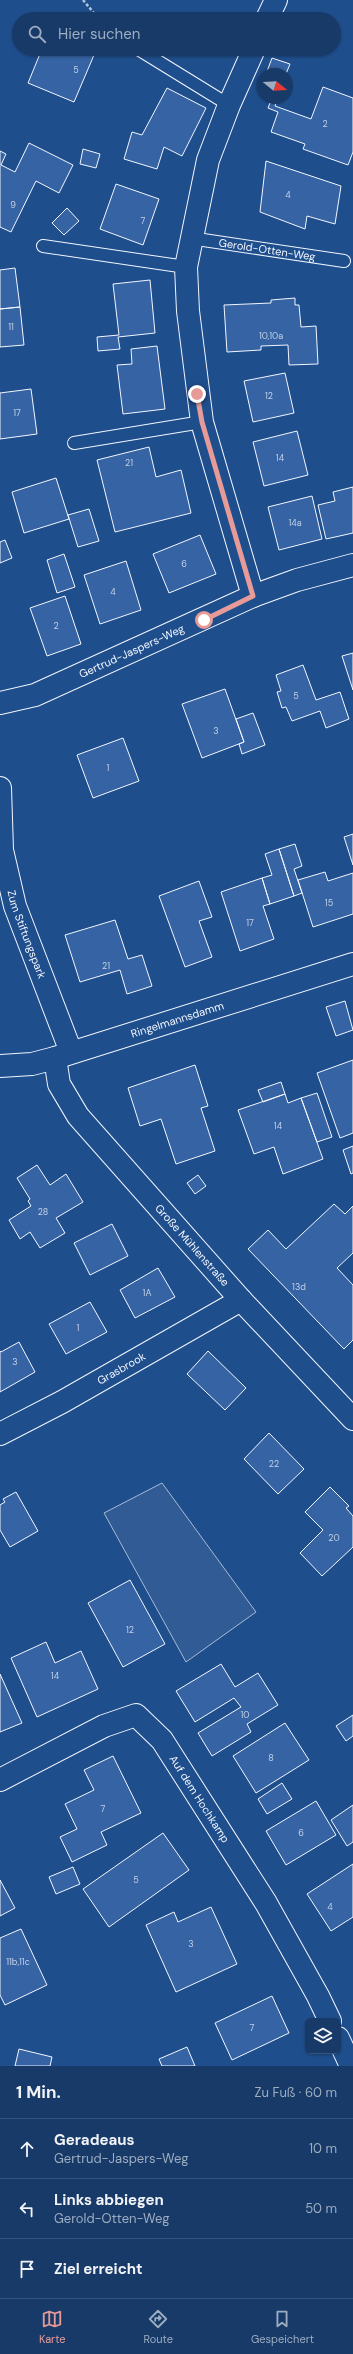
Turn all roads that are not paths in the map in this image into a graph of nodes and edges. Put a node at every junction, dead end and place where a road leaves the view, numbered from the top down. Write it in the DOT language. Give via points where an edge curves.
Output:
graph roads {
  1 [pos="276,0"];
  2 [pos="270,12"];
  3 [pos="149,56"];
  4 [pos="251,56"];
  5 [pos="229,105"];
  6 [pos="190,238"];
  7 [pos="43,246"];
  8 [pos="344,261"];
  9 [pos="186,267"];
  10 [pos="202,422"];
  11 [pos="74,443"];
  12 [pos="353,564"];
  13 [pos="253,596"];
  14 [pos="0,703"];
  15 [pos="0,788"];
  16 [pos="353,964"];
  17 [pos="63,1055"];
  18 [pos="0,1066"];
  19 [pos="241,1300"];
  20 [pos="353,1419"];
  21 [pos="0,1434"];
  22 [pos="0,1780"];
  23 [pos="329,2018"];
  24 [pos="341,2044"];
  25 [pos="351,2066"];
  1 -- 2 [label="street"];
  3 -- 5 [label="lane"];
  4 -- 5 [label="street"];
  5 -- 6 [label="street" via="208,160"];
  6 -- 8 [label="lane, Gerold-Otten-Weg"];
  6 -- 9 [label="street"];
  7 -- 9 [label="lane"];
  9 -- 10 [label="street" via="188,311"];
  10 -- 11 [label="lane"];
  10 -- 13 [label="street"];
  12 -- 13 [label="street, Gertrud-Jaspers-Weg"];
  13 -- 14 [label="street, Gertrud-Jaspers-Weg" via="35,695"];
  15 -- 17 [label="street, Zum Stiftungspark" via="2,850 15,906"];
  16 -- 17 [label="street, Ringelmannsdamm"];
  17 -- 18 [label="street, Ringelmannsdamm" via="32,1064"];
  17 -- 19 [label="street, Große Mühlenstraße" via="59,1084 78,1116"];
  19 -- 20 [label="street, Große Mühlenstraße"];
  19 -- 21 [label="street, Grasbrook" via="62,1402"];
  22 -- 23 [label="street, Auf dem Hochkamp" via="104,1726 136,1715 162,1740 266,1903"];
  24 -- 25 [label="street"];
}
